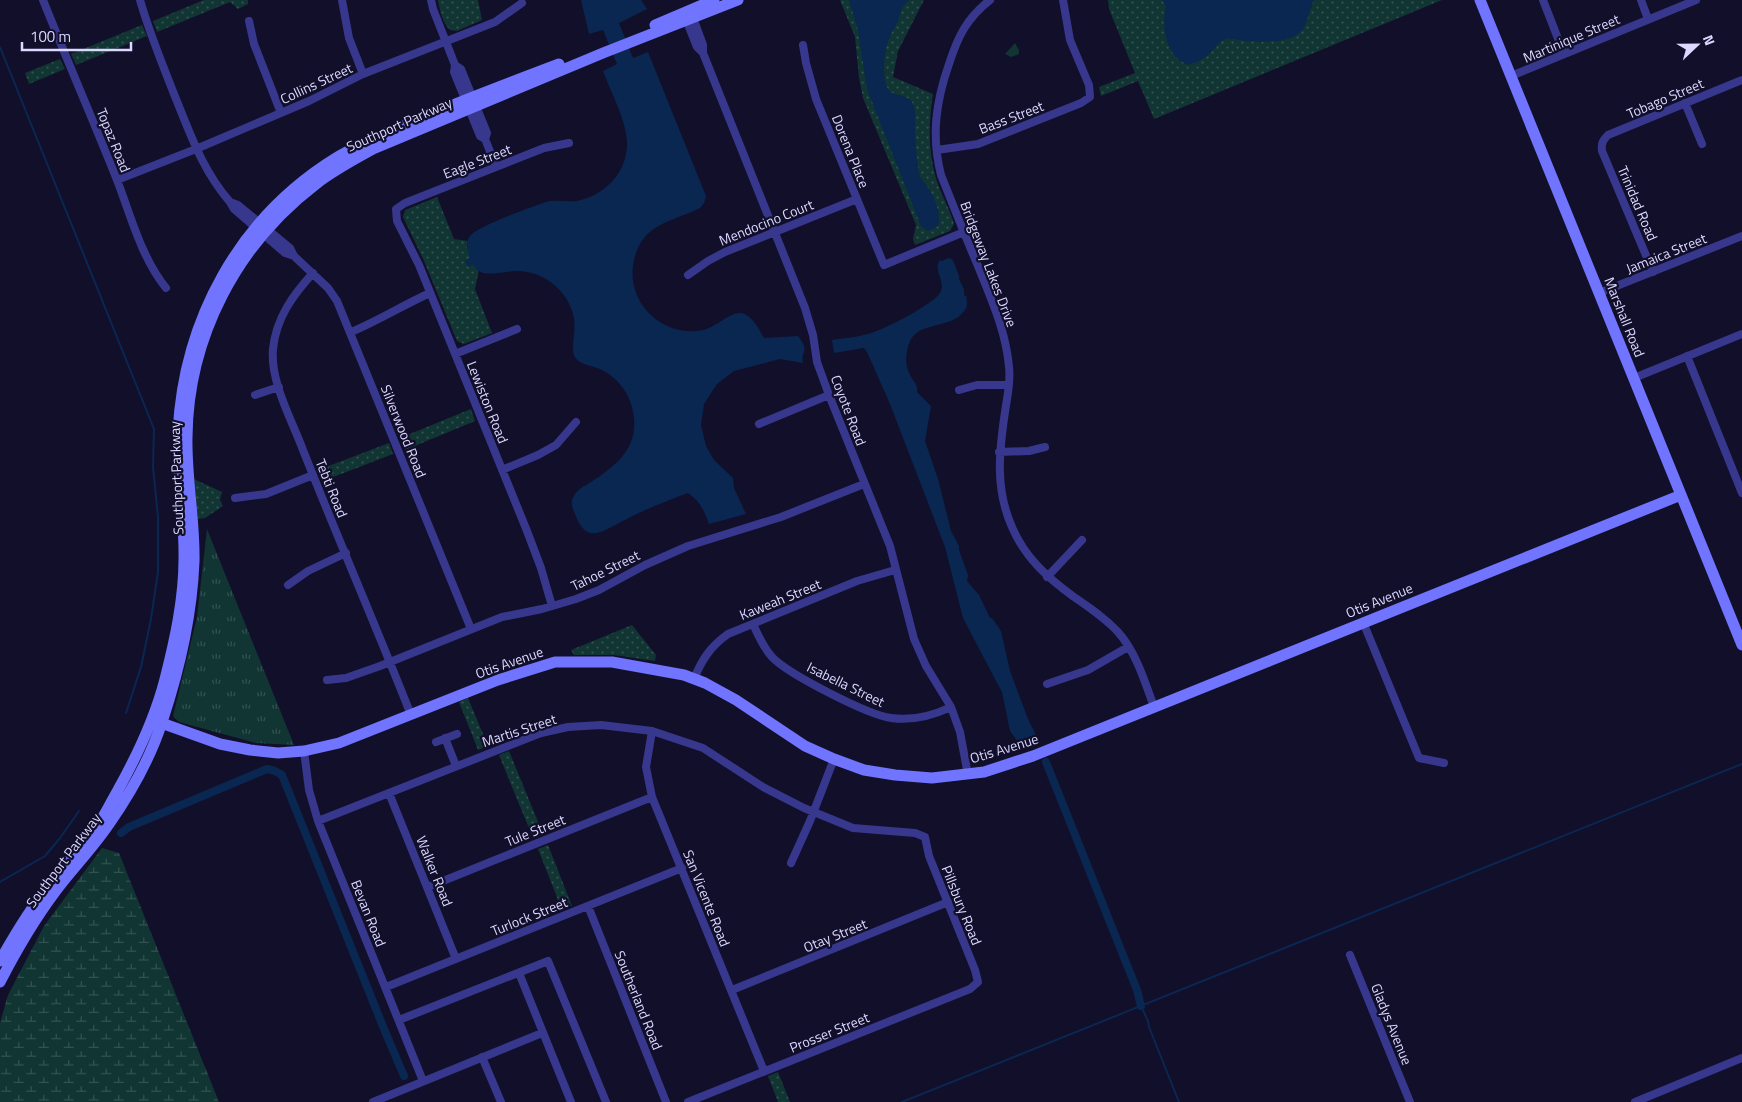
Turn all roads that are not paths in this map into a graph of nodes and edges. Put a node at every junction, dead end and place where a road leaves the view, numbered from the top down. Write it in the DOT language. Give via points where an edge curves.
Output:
graph roads {
  1 [pos="43,0"];
  2 [pos="140,0"];
  3 [pos="342,0"];
  4 [pos="431,0"];
  5 [pos="714,0"];
  6 [pos="738,0"];
  7 [pos="990,0"];
  8 [pos="1063,0"];
  9 [pos="1480,0"];
  10 [pos="1543,0"];
  11 [pos="1641,0"];
  12 [pos="1696,0"];
  13 [pos="522,3"];
  14 [pos="688,16"];
  15 [pos="1648,19"];
  16 [pos="249,21"];
  17 [pos="446,42"];
  18 [pos="803,45"];
  19 [pos="1564,54"];
  20 [pos="363,74"];
  21 [pos="1511,76"];
  22 [pos="1742,80"];
  23 [pos="471,103"];
  24 [pos="1685,103"];
  25 [pos="281,113"];
  26 [pos="569,143"];
  27 [pos="1602,144"];
  28 [pos="1702,144"];
  29 [pos="196,149"];
  30 [pos="937,150"];
  31 [pos="496,166"];
  32 [pos="117,180"];
  33 [pos="857,199"];
  34 [pos="396,209"];
  35 [pos="261,228"];
  36 [pos="776,232"];
  37 [pos="964,232"];
  38 [pos="1742,236"];
  39 [pos="1653,272"];
  40 [pos="313,273"];
  41 [pos="688,275"];
  42 [pos="166,288"];
  43 [pos="430,293"];
  44 [pos="1600,293"];
  45 [pos="517,329"];
  46 [pos="351,332"];
  47 [pos="1742,334"];
  48 [pos="455,354"];
  49 [pos="1687,356"];
  50 [pos="1634,378"];
  51 [pos="1009,385"];
  52 [pos="279,387"];
  53 [pos="959,390"];
  54 [pos="255,395"];
  55 [pos="829,395"];
  56 [pos="576,422"];
  57 [pos="758,424"];
  58 [pos="1045,447"];
  59 [pos="999,452"];
  60 [pos="502,470"];
  61 [pos="313,475"];
  62 [pos="864,484"];
  63 [pos="1742,493"];
  64 [pos="1681,495"];
  65 [pos="235,498"];
  66 [pos="1082,540"];
  67 [pos="346,553"];
  68 [pos="895,570"];
  69 [pos="1047,576"];
  70 [pos="288,585"];
  71 [pos="552,606"];
  72 [pos="1363,622"];
  73 [pos="753,624"];
  74 [pos="471,629"];
  75 [pos="1742,645"];
  76 [pos="1128,647"];
  77 [pos="390,662"];
  78 [pos="694,679"];
  79 [pos="327,680"];
  80 [pos="1048,684"];
  81 [pos="951,707"];
  82 [pos="1154,707"];
  83 [pos="411,715"];
  84 [pos="157,722"];
  85 [pos="652,730"];
  86 [pos="457,734"];
  87 [pos="445,738"];
  88 [pos="436,742"];
  89 [pos="304,751"];
  90 [pos="834,759"];
  91 [pos="1444,763"];
  92 [pos="456,766"];
  93 [pos="968,774"];
  94 [pos="389,794"];
  95 [pos="652,797"];
  96 [pos="814,811"];
  97 [pos="318,821"];
  98 [pos="925,837"];
  99 [pos="791,863"];
  100 [pos="682,868"];
  101 [pos="428,887"];
  102 [pos="948,902"];
  103 [pos="588,906"];
  104 [pos="1350,955"];
  105 [pos="456,959"];
  106 [pos="0,961"];
  107 [pos="518,973"];
  108 [pos="0,982"];
  109 [pos="978,982"];
  110 [pos="386,987"];
  111 [pos="732,990"];
  112 [pos="399,1020"];
  113 [pos="542,1033"];
  114 [pos="482,1057"];
  115 [pos="1742,1058"];
  116 [pos="764,1071"];
  117 [pos="423,1081"];
  118 [pos="373,1102"];
  119 [pos="501,1102"];
  120 [pos="571,1102"];
  121 [pos="606,1102"];
  122 [pos="666,1102"];
  123 [pos="688,1102"];
  124 [pos="1410,1102"];
  125 [pos="1635,1102"];
  1 -- 32 [label="street, Topaz Road"];
  2 -- 29 [label="street, Silverwood Road"];
  3 -- 20 [label="street" via="349,38"];
  4 -- 17 [label="street"];
  5 -- 14 [label="street, Southport Parkway"];
  6 -- 14 [label="street, Southport Parkway"];
  7 -- 30 [label="street, Bridgeway Lakes Drive" via="970,20 954,48 937,105"];
  8 -- 30 [label="street, Bass Street" via="1070,40 1089,85 1090,97 978,144"];
  9 -- 21 [label="street, Marshall Road"];
  10 -- 19 [label="street"];
  11 -- 15 [label="street"];
  12 -- 15 [label="street, Martinique Street"];
  13 -- 17 [label="street, Collins Street" via="495,22"];
  14 -- 23 [label="street, Southport Parkway"];
  14 -- 36 [label="street, Coyote Road" via="697,47 703,53"];
  15 -- 19 [label="street, Martinique Street"];
  16 -- 25 [label="street" via="254,44"];
  17 -- 20 [label="street, Collins Street"];
  17 -- 23 [label="street" via="455,65 461,69"];
  18 -- 33 [label="street, Dorena Place" via="816,99"];
  19 -- 21 [label="street, Martinique Street"];
  20 -- 25 [label="street, Collins Street"];
  21 -- 44 [label="street, Marshall Road"];
  22 -- 24 [label="street, Tobago Street"];
  23 -- 31 [label="street" via="480,136 485,139"];
  23 -- 35 [label="street, Southport Parkway" via="342,166"];
  24 -- 27 [label="street, Tobago Street" via="1608,135"];
  24 -- 28 [label="street"];
  25 -- 29 [label="street, Collins Street"];
  26 -- 31 [label="street, Eagle Street" via="544,148"];
  27 -- 39 [label="street, Trinidad Road" via="1602,151"];
  29 -- 32 [label="street, Collins Street"];
  29 -- 35 [label="street, Silverwood Road" via="208,174 234,209"];
  30 -- 37 [label="street, Bridgeway Lakes Drive" via="941,175"];
  31 -- 34 [label="street, Eagle Street"];
  32 -- 42 [label="street, Topaz Road" via="148,261"];
  33 -- 36 [label="street, Mendocino Court"];
  33 -- 37 [label="street, Dorena Place" via="884,265"];
  34 -- 43 [label="street, Lewiston Road" via="397,221"];
  35 -- 40 [label="street, Silverwood Road" via="285,253 294,256"];
  35 -- 84 [label="street, Southport Parkway" via="233,256 218,282 195,336 184,376 178,436 184,542 182,596"];
  36 -- 41 [label="street, Mendocino Court" via="725,252"];
  36 -- 55 [label="street, Coyote Road" via="805,308 817,362"];
  37 -- 51 [label="street, Bridgeway Lakes Drive" via="1006,342"];
  38 -- 39 [label="street, Jamaica Street"];
  39 -- 44 [label="street, Jamaica Street"];
  40 -- 46 [label="street, Silverwood Road" via="337,301"];
  40 -- 52 [label="street, Tebti Road" via="293,296 278,325 273,350"];
  43 -- 46 [label="street"];
  43 -- 48 [label="street, Lewiston Road"];
  44 -- 50 [label="street, Marshall Road"];
  45 -- 48 [label="street"];
  46 -- 74 [label="street, Silverwood Road"];
  47 -- 49 [label="street"];
  48 -- 60 [label="street, Lewiston Road"];
  49 -- 50 [label="street"];
  49 -- 63 [label="street"];
  50 -- 64 [label="street, Marshall Road"];
  51 -- 53 [label="street" via="977,385"];
  51 -- 59 [label="street, Bridgeway Lakes Drive"];
  52 -- 54 [label="street"];
  52 -- 61 [label="street, Tebti Road"];
  55 -- 57 [label="street"];
  55 -- 62 [label="street, Coyote Road"];
  56 -- 60 [label="street" via="556,445"];
  58 -- 59 [label="street"];
  59 -- 69 [label="street, Bridgeway Lakes Drive" via="1003,502 1012,527 1020,545"];
  60 -- 71 [label="street, Lewiston Road" via="541,568"];
  61 -- 65 [label="street" via="266,494"];
  61 -- 67 [label="street, Tebti Road"];
  62 -- 68 [label="street, Coyote Road" via="890,546"];
  62 -- 71 [label="street, Tahoe Street" via="781,518 688,546 599,590"];
  64 -- 72 [label="street, Otis Avenue"];
  64 -- 75 [label="street, Marshall Road"];
  66 -- 69 [label="street"];
  67 -- 70 [label="street"];
  67 -- 77 [label="street, Tebti Road"];
  68 -- 73 [label="street, Kaweah Street" via="857,581"];
  68 -- 81 [label="street, Coyote Road" via="914,639"];
  69 -- 76 [label="street, Bridgeway Lakes Drive" via="1110,623"];
  71 -- 74 [label="street, Tahoe Street" via="502,617"];
  72 -- 82 [label="street, Otis Avenue"];
  72 -- 91 [label="street" via="1419,758"];
  73 -- 78 [label="street, Kaweah Street" via="728,634 715,644"];
  73 -- 81 [label="street, Isabella Street" via="766,649 782,665 871,713 892,718 914,718"];
  74 -- 77 [label="street, Tahoe Street"];
  76 -- 80 [label="street" via="1088,670"];
  76 -- 82 [label="street, Bridgeway Lakes Drive"];
  77 -- 79 [label="street, Tahoe Street" via="346,678"];
  77 -- 83 [label="street, Tebti Road"];
  78 -- 83 [label="street, Otis Avenue" via="612,662 554,662 498,680"];
  78 -- 90 [label="street, Otis Avenue" via="736,700 804,746"];
  81 -- 93 [label="street, Coyote Road" via="960,732"];
  82 -- 93 [label="street, Otis Avenue" via="1000,768"];
  83 -- 89 [label="street, Otis Avenue" via="339,743"];
  84 -- 89 [label="street, Otis Avenue" via="220,744 250,750"];
  84 -- 106 [label="street, Southport Parkway" via="101,819 48,886"];
  84 -- 108 [label="street, Southport Parkway" via="142,768 109,824 55,892 14,954"];
  85 -- 92 [label="street, Martis Street" via="601,725 568,727 536,735"];
  85 -- 95 [label="street, San Vicente Road" via="646,767"];
  85 -- 96 [label="street, Martis Street" via="703,748 763,787"];
  86 -- 87 [label="street"];
  87 -- 88 [label="street"];
  87 -- 92 [label="street"];
  89 -- 97 [label="street, Bevan Road" via="309,790"];
  90 -- 93 [label="street, Otis Avenue" via="864,770 895,775 932,778"];
  90 -- 96 [label="street"];
  92 -- 94 [label="street, Martis Street"];
  94 -- 97 [label="street, Martis Street"];
  94 -- 101 [label="street, Walker Road"];
  95 -- 100 [label="street, San Vicente Road"];
  95 -- 101 [label="street, Tule Street"];
  96 -- 98 [label="street, Martis Street" via="853,828 915,833"];
  96 -- 99 [label="street"];
  97 -- 110 [label="street, Bevan Road"];
  98 -- 102 [label="street, Pillsbury Road" via="929,856"];
  100 -- 103 [label="street, Turlock Street"];
  100 -- 111 [label="street, San Vicente Road"];
  101 -- 105 [label="street, Walker Road"];
  102 -- 109 [label="street, Pillsbury Road"];
  102 -- 111 [label="street, Otay Street"];
  103 -- 105 [label="street, Turlock Street"];
  103 -- 122 [label="street, Southerland Road"];
  104 -- 124 [label="street, Gladys Avenue"];
  105 -- 110 [label="street, Turlock Street"];
  107 -- 112 [label="street"];
  107 -- 113 [label="street"];
  107 -- 121 [label="street" via="548,961"];
  109 -- 116 [label="street, Prosser Street" via="970,989"];
  110 -- 112 [label="street, Bevan Road"];
  111 -- 116 [label="street, San Vicente Road"];
  112 -- 117 [label="street, Bevan Road"];
  113 -- 114 [label="street"];
  113 -- 120 [label="street"];
  114 -- 117 [label="street"];
  114 -- 119 [label="street"];
  115 -- 125 [label="street"];
  116 -- 123 [label="street, Prosser Street"];
  117 -- 118 [label="street"];
}
